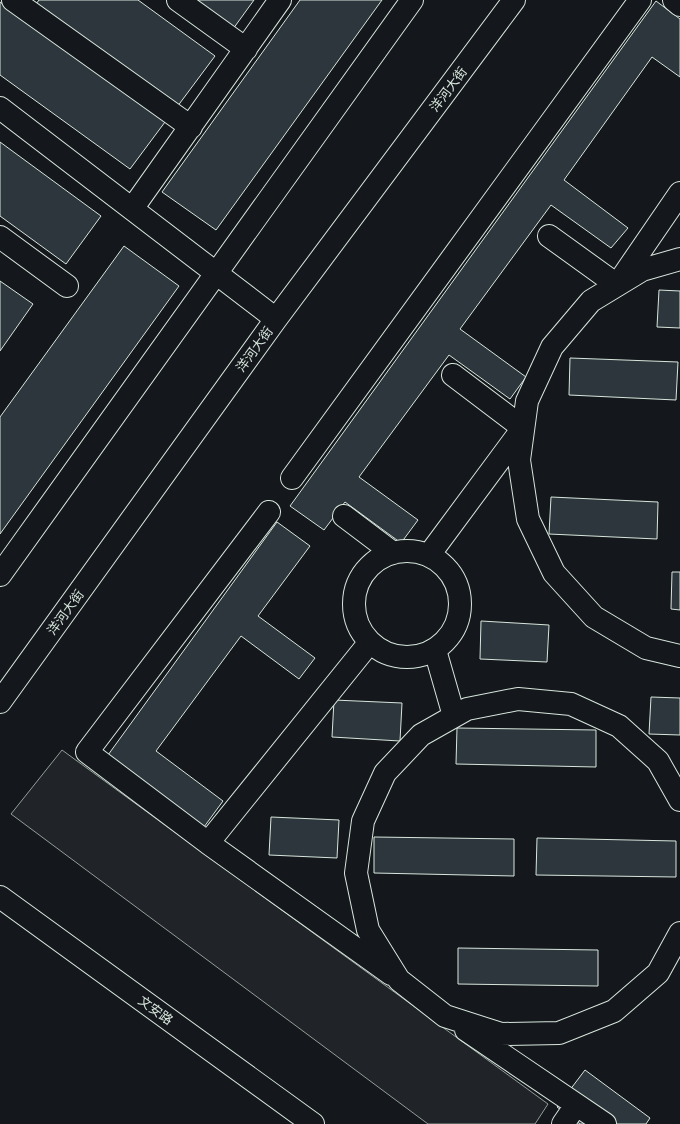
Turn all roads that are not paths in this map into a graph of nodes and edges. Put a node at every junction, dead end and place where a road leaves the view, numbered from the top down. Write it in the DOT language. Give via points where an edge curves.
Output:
graph roads {
  1 [pos="13,0"];
  2 [pos="178,0"];
  3 [pos="280,0"];
  4 [pos="412,0"];
  5 [pos="514,0"];
  6 [pos="640,0"];
  7 [pos="674,0"];
  8 [pos="680,4"];
  9 [pos="246,49"];
  10 [pos="0,108"];
  11 [pos="190,127"];
  12 [pos="680,193"];
  13 [pos="132,209"];
  14 [pos="0,236"];
  15 [pos="548,236"];
  16 [pos="680,259"];
  17 [pos="217,273"];
  18 [pos="617,285"];
  19 [pos="67,286"];
  20 [pos="276,319"];
  21 [pos="453,375"];
  22 [pos="523,428"];
  23 [pos="292,478"];
  24 [pos="269,512"];
  25 [pos="344,516"];
  26 [pos="393,553"];
  27 [pos="429,555"];
  28 [pos="0,575"];
  29 [pos="370,642"];
  30 [pos="435,650"];
  31 [pos="680,656"];
  32 [pos="0,702"];
  33 [pos="454,716"];
  34 [pos="680,800"];
  35 [pos="208,843"];
  36 [pos="0,897"];
  37 [pos="680,933"];
  38 [pos="399,980"];
  39 [pos="445,1016"];
  40 [pos="576,1104"];
  41 [pos="313,1124"];
  42 [pos="563,1124"];
  43 [pos="604,1124"];
  1 -- 11 [label="street"];
  2 -- 9 [label="street"];
  3 -- 9 [label="street"];
  4 -- 17 [label="street"];
  5 -- 20 [label="street, 洋河大街"];
  6 -- 23 [label="street"];
  7 -- 8 [label="street"];
  9 -- 11 [label="street"];
  10 -- 13 [label="street"];
  11 -- 13 [label="street"];
  12 -- 18 [label="street"];
  13 -- 17 [label="street"];
  14 -- 19 [label="street"];
  15 -- 18 [label="street"];
  16 -- 18 [label="street" via="642,270"];
  17 -- 20 [label="street"];
  17 -- 28 [label="street"];
  18 -- 22 [label="street" via="591,301 552,346 527,401"];
  20 -- 32 [label="street, 洋河大街"];
  21 -- 22 [label="street"];
  22 -- 27 [label="street"];
  22 -- 31 [label="street" via="519,460 528,519 554,573 594,617 646,648"];
  24 -- 35 [label="street" via="87,752"];
  25 -- 26 [label="street"];
  26 -- 27 [label="street" via="411,551"];
  26 -- 29 [label="street" via="376,561 363,574 355,591 354,609 359,627"];
  27 -- 30 [label="street" via="443,564 454,577 461,609 457,625 448,639"];
  29 -- 30 [label="street" via="385,653 403,657 419,656"];
  29 -- 35 [label="street"];
  30 -- 33 [label="street"];
  33 -- 34 [label="street" via="467,709 518,699 571,704 619,726 658,762"];
  33 -- 38 [label="street" via="421,735 385,773 363,821 356,873 368,930"];
  35 -- 38 [label="street"];
  36 -- 41 [label="street, 文安路"];
  37 -- 39 [label="street" via="658,973 614,1011 560,1033 501,1034"];
  38 -- 39 [label="street"];
  39 -- 40 [label="street"];
  40 -- 42 [label="street"];
  40 -- 43 [label="street"];
}
